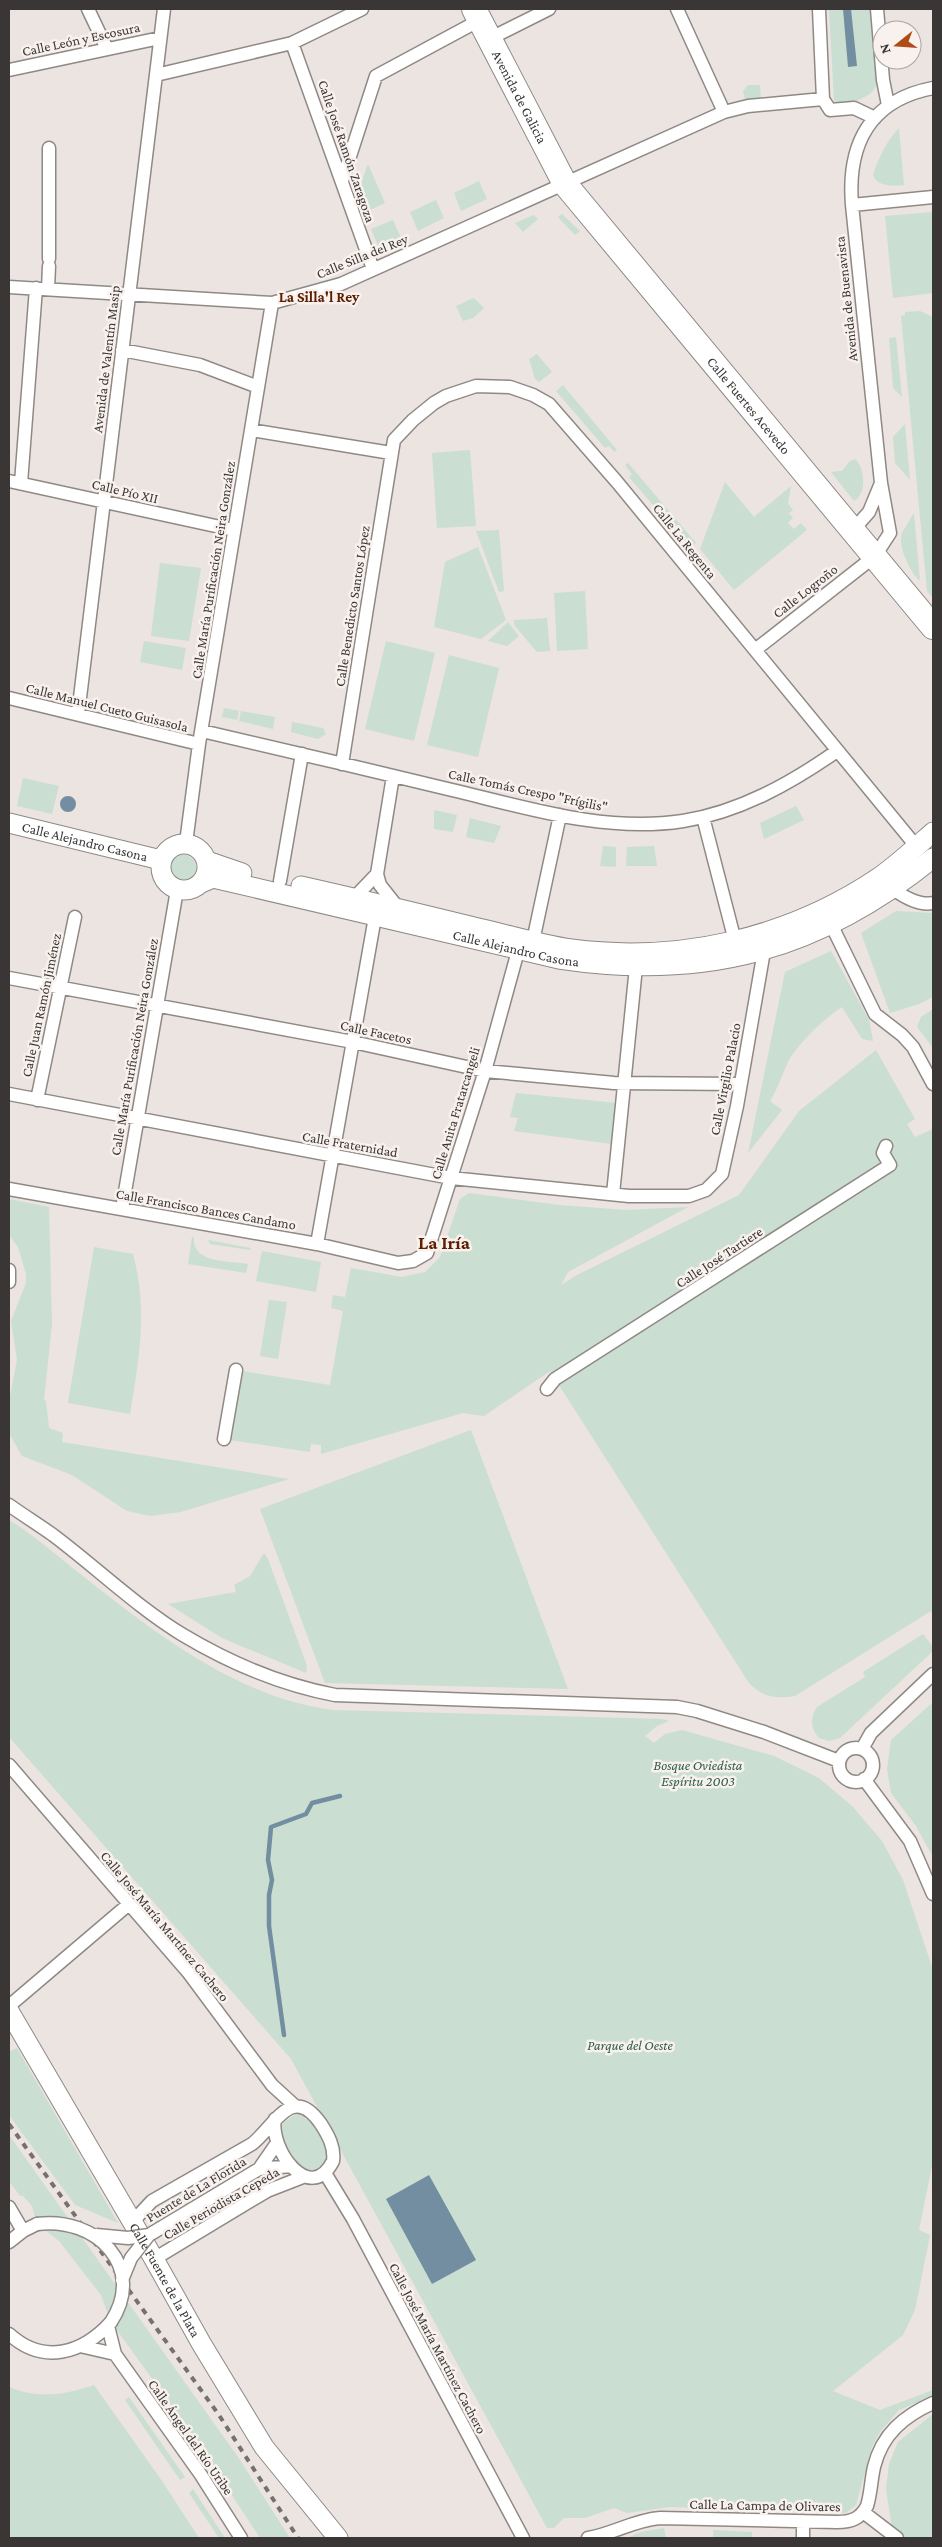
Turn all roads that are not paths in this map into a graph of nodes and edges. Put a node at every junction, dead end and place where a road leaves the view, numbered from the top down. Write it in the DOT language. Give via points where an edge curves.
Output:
graph roads {
  1 [pos="88,9"];
  2 [pos="164,9"];
  3 [pos="362,9"];
  4 [pos="549,9"];
  5 [pos="678,9"];
  6 [pos="819,9"];
  7 [pos="877,9"];
  8 [pos="481,23"];
  9 [pos="160,38"];
  10 [pos="292,43"];
  11 [pos="107,49"];
  12 [pos="9,70"];
  13 [pos="156,75"];
  14 [pos="933,88"];
  15 [pos="823,99"];
  16 [pos="888,105"];
  17 [pos="724,112"];
  18 [pos="875,118"];
  19 [pos="49,148"];
  20 [pos="342,181"];
  21 [pos="565,184"];
  22 [pos="933,197"];
  23 [pos="852,205"];
  24 [pos="373,269"];
  25 [pos="9,287"];
  26 [pos="42,289"];
  27 [pos="129,294"];
  28 [pos="272,303"];
  29 [pos="122,350"];
  30 [pos="258,387"];
  31 [pos="251,430"];
  32 [pos="391,453"];
  33 [pos="15,482"];
  34 [pos="881,483"];
  35 [pos="104,502"];
  36 [pos="234,530"];
  37 [pos="853,530"];
  38 [pos="874,556"];
  39 [pos="933,627"];
  40 [pos="755,650"];
  41 [pos="9,698"];
  42 [pos="78,714"];
  43 [pos="202,731"];
  44 [pos="199,744"];
  45 [pos="837,751"];
  46 [pos="302,754"];
  47 [pos="342,764"];
  48 [pos="393,776"];
  49 [pos="560,815"];
  50 [pos="703,817"];
  51 [pos="9,824"];
  52 [pos="933,828"];
  53 [pos="933,832"];
  54 [pos="186,843"];
  55 [pos="916,846"];
  56 [pos="933,858"];
  57 [pos="161,860"];
  58 [pos="207,861"];
  59 [pos="377,874"];
  60 [pos="280,882"];
  61 [pos="201,883"];
  62 [pos="893,889"];
  63 [pos="176,890"];
  64 [pos="354,898"];
  65 [pos="933,904"];
  66 [pos="399,909"];
  67 [pos="75,917"];
  68 [pos="375,917"];
  69 [pos="827,917"];
  70 [pos="735,941"];
  71 [pos="526,946"];
  72 [pos="764,951"];
  73 [pos="636,968"];
  74 [pos="9,978"];
  75 [pos="60,987"];
  76 [pos="157,1004"];
  77 [pos="353,1042"];
  78 [pos="485,1071"];
  79 [pos="623,1083"];
  80 [pos="740,1084"];
  81 [pos="933,1084"];
  82 [pos="9,1094"];
  83 [pos="36,1100"];
  84 [pos="137,1118"];
  85 [pos="886,1146"];
  86 [pos="332,1157"];
  87 [pos="451,1178"];
  88 [pos="9,1188"];
  89 [pos="613,1194"];
  90 [pos="690,1196"];
  91 [pos="122,1209"];
  92 [pos="317,1244"];
  93 [pos="398,1263"];
  94 [pos="9,1270"];
  95 [pos="9,1282"];
  96 [pos="236,1370"];
  97 [pos="547,1389"];
  98 [pos="224,1439"];
  99 [pos="9,1506"];
  100 [pos="933,1674"];
  101 [pos="862,1749"];
  102 [pos="839,1760"];
  103 [pos="9,1765"];
  104 [pos="864,1779"];
  105 [pos="933,1894"];
  106 [pos="129,1904"];
  107 [pos="9,2006"];
  108 [pos="9,2011"];
  109 [pos="295,2106"];
  110 [pos="275,2120"];
  111 [pos="277,2143"];
  112 [pos="291,2166"];
  113 [pos="259,2169"];
  114 [pos="325,2174"];
  115 [pos="303,2177"];
  116 [pos="9,2207"];
  117 [pos="23,2230"];
  118 [pos="142,2231"];
  119 [pos="96,2235"];
  120 [pos="9,2242"];
  121 [pos="154,2259"];
  122 [pos="122,2280"];
  123 [pos="109,2324"];
  124 [pos="9,2335"];
  125 [pos="80,2346"];
  126 [pos="115,2354"];
  127 [pos="933,2402"];
  128 [pos="863,2512"];
  129 [pos="803,2521"];
  130 [pos="241,2538"];
  131 [pos="338,2538"];
  132 [pos="522,2538"];
  133 [pos="527,2538"];
  134 [pos="588,2538"];
  135 [pos="803,2538"];
  136 [pos="897,2538"];
  1 -- 11 [label="street"];
  2 -- 9 [label="street, Avenida de Valentín Masip"];
  3 -- 10 [label="street"];
  4 -- 8 [label="street"];
  5 -- 17 [label="street"];
  6 -- 15 [label="street"];
  7 -- 16 [label="street"];
  8 -- 20 [label="street" via="376,76"];
  8 -- 21 [label="highway, Avenida de Galicia"];
  9 -- 11 [label="street, Calle León y Escosura"];
  9 -- 13 [label="street, Avenida de Valentín Masip"];
  10 -- 13 [label="street"];
  10 -- 20 [label="street, Calle José Ramón Zaragoza"];
  11 -- 12 [label="street, Calle León y Escosura"];
  13 -- 27 [label="street, Avenida de Valentín Masip"];
  14 -- 16 [label="street, Avenida de Buenavista" via="913,92"];
  15 -- 17 [label="street, Calle Silla del Rey" via="748,106"];
  15 -- 18 [label="street" via="830,110 854,108"];
  16 -- 18 [label="street, Avenida de Buenavista"];
  17 -- 21 [label="street, Calle Silla del Rey"];
  18 -- 23 [label="street, Avenida de Buenavista" via="858,144 853,159 850,173"];
  19 -- 26 [label="street" via="49,263"];
  20 -- 24 [label="street, Calle José Ramón Zaragoza"];
  21 -- 24 [label="street, Calle Silla del Rey"];
  21 -- 37 [label="highway, Calle Fuertes Acevedo"];
  22 -- 23 [label="street"];
  23 -- 34 [label="street, Avenida de Buenavista"];
  24 -- 28 [label="street, Calle Silla del Rey" via="341,284"];
  25 -- 26 [label="street, Calle Silla del Rey"];
  26 -- 27 [label="street, Calle Silla del Rey"];
  26 -- 33 [label="street"];
  27 -- 28 [label="street, Calle Silla del Rey"];
  27 -- 29 [label="street, Avenida de Valentín Masip"];
  28 -- 30 [label="street, Calle María Purificación Neira González"];
  29 -- 30 [label="street" via="200,365"];
  29 -- 35 [label="street, Avenida de Valentín Masip"];
  30 -- 31 [label="street, Calle María Purificación Neira González"];
  31 -- 32 [label="street"];
  31 -- 36 [label="street, Calle María Purificación Neira González"];
  32 -- 40 [label="street, Calle La Regenta" via="399,433 446,396 488,385 510,387 537,396 549,404 598,460"];
  32 -- 47 [label="street, Calle Benedicto Santos López"];
  33 -- 35 [label="street, Calle Pío XII"];
  34 -- 37 [label="street, Avenida de Buenavista" via="869,512"];
  34 -- 38 [label="street, Avenida de Buenavista" via="890,533"];
  35 -- 36 [label="street, Calle Pío XII"];
  35 -- 42 [label="street, Avenida de Valentín Masip"];
  36 -- 43 [label="street, Calle María Purificación Neira González"];
  37 -- 38 [label="highway, Calle Fuertes Acevedo"];
  38 -- 39 [label="highway, Calle Fuertes Acevedo"];
  38 -- 40 [label="street, Calle Logroño"];
  40 -- 45 [label="street, Calle La Regenta"];
  41 -- 42 [label="street, Calle Manuel Cueto Guisasola"];
  42 -- 44 [label="street, Calle Manuel Cueto Guisasola"];
  43 -- 44 [label="street, Calle María Purificación Neira González"];
  43 -- 46 [label="street, Calle Tomás Crespo \"Frígilis\""];
  44 -- 54 [label="street, Calle María Purificación Neira González"];
  45 -- 50 [label="street, Calle Tomás Crespo \"Frígilis\"" via="780,788"];
  45 -- 55 [label="street, Calle La Regenta"];
  46 -- 47 [label="street, Calle Tomás Crespo \"Frígilis\""];
  46 -- 60 [label="street"];
  47 -- 48 [label="street, Calle Tomás Crespo \"Frígilis\""];
  48 -- 49 [label="street, Calle Tomás Crespo \"Frígilis\""];
  48 -- 59 [label="street"];
  49 -- 50 [label="street, Calle Tomás Crespo \"Frígilis\"" via="621,824 659,824"];
  49 -- 71 [label="street, Calle Anita Fratarcangeli"];
  50 -- 70 [label="street"];
  51 -- 57 [label="main road, Calle Alejandro Casona"];
  52 -- 55 [label="main road, Calle Alejandro Casona"];
  53 -- 55 [label="main road, Calle Alejandro Casona"];
  54 -- 57 [label="main road" via="174,845"];
  54 -- 58 [label="main road" via="197,847"];
  55 -- 69 [label="main road, Calle Alejandro Casona"];
  56 -- 62 [label="main road, Calle Alejandro Casona"];
  57 -- 63 [label="main road" via="160,872 166,883"];
  58 -- 60 [label="main road, Calle Alejandro Casona"];
  58 -- 61 [label="main road" via="207,872"];
  59 -- 64 [label="street"];
  59 -- 66 [label="street" via="380,885"];
  60 -- 64 [label="main road, Calle Alejandro Casona"];
  61 -- 63 [label="main road" via="187,890"];
  61 -- 68 [label="main road, Calle Alejandro Casona" via="213,878"];
  62 -- 65 [label="street" via="907,898"];
  62 -- 69 [label="main road, Calle Alejandro Casona"];
  63 -- 76 [label="street, Calle María Purificación Neira González"];
  64 -- 66 [label="main road, Calle Alejandro Casona"];
  66 -- 71 [label="main road, Calle Alejandro Casona"];
  67 -- 75 [label="street, Calle Juan Ramón Jiménez"];
  68 -- 71 [label="main road, Calle Alejandro Casona"];
  68 -- 77 [label="street"];
  69 -- 70 [label="main road, Calle Alejandro Casona"];
  69 -- 72 [label="main road, Calle Alejandro Casona" via="786,944"];
  69 -- 81 [label="street" via="875,1014 913,1048"];
  70 -- 71 [label="main road, Calle Alejandro Casona" via="679,951 635,953"];
  71 -- 73 [label="main road, Calle Alejandro Casona" via="598,965"];
  71 -- 78 [label="street, Calle Anita Fratarcangeli"];
  72 -- 73 [label="main road, Calle Alejandro Casona" via="687,964"];
  72 -- 80 [label="street, Calle Virgilio Palacio"];
  73 -- 79 [label="street"];
  74 -- 75 [label="street, Calle Facetos"];
  75 -- 76 [label="street, Calle Facetos"];
  75 -- 83 [label="street, Calle Juan Ramón Jiménez"];
  76 -- 77 [label="street, Calle Facetos"];
  76 -- 84 [label="street, Calle María Purificación Neira González"];
  77 -- 78 [label="street, Calle Facetos"];
  77 -- 86 [label="street"];
  78 -- 79 [label="street, Calle Facetos"];
  78 -- 87 [label="street, Calle Anita Fratarcangeli"];
  79 -- 80 [label="street, Calle Facetos"];
  79 -- 89 [label="street"];
  80 -- 90 [label="street, Calle Virgilio Palacio" via="722,1174 706,1190"];
  82 -- 83 [label="street, Calle Fraternidad"];
  83 -- 84 [label="street, Calle Fraternidad"];
  84 -- 86 [label="street, Calle Fraternidad"];
  84 -- 91 [label="street, Calle María Purificación Neira González"];
  85 -- 97 [label="street, Calle José Tartiere" via="883,1153 890,1165 555,1379"];
  86 -- 87 [label="street, Calle Fraternidad"];
  86 -- 92 [label="street"];
  87 -- 89 [label="street, Calle Fraternidad"];
  87 -- 93 [label="street, Calle Anita Fratarcangeli" via="427,1253 413,1261"];
  88 -- 91 [label="street, Calle Francisco Bances Candamo"];
  89 -- 90 [label="street, Calle Fraternidad"];
  91 -- 92 [label="street, Calle Francisco Bances Candamo"];
  92 -- 93 [label="street, Calle Francisco Bances Candamo"];
  94 -- 95 [label="street"];
  96 -- 98 [label="street"];
  99 -- 102 [label="street" via="53,1535 182,1634 261,1674 309,1690 335,1695 677,1707 764,1732"];
  100 -- 101 [label="street" via="871,1732"];
  101 -- 102 [label="street" via="850,1749"];
  101 -- 104 [label="street" via="869,1754 872,1765"];
  102 -- 104 [label="street" via="840,1771 848,1780"];
  103 -- 106 [label="street, Calle José María Martínez Cachero"];
  104 -- 105 [label="street" via="910,1841"];
  106 -- 107 [label="street"];
  106 -- 109 [label="street, Calle José María Martínez Cachero" via="188,1972 272,2085"];
  108 -- 118 [label="main road, Calle Fuente de la Plata"];
  109 -- 110 [label="street"];
  109 -- 114 [label="street" via="314,2115 330,2140 334,2161"];
  110 -- 111 [label="street" via="273,2130"];
  110 -- 118 [label="street" via="252,2144 152,2201 137,2217"];
  111 -- 112 [label="street"];
  111 -- 113 [label="street, Puente de La Florida"];
  112 -- 113 [label="street, Puente de La Florida"];
  112 -- 115 [label="street"];
  113 -- 118 [label="street, Puente de La Florida"];
  114 -- 115 [label="street"];
  114 -- 132 [label="street, Calle José María Martínez Cachero" via="353,2219"];
  115 -- 121 [label="street, Calle Periodista Cepeda" via="267,2191"];
  116 -- 117 [label="street"];
  117 -- 119 [label="street, bridge" via="37,2224 61,2222"];
  117 -- 120 [label="street"];
  118 -- 119 [label="street, Puente de La Florida, bridge" via="128,2238"];
  118 -- 121 [label="main road, Calle Fuente de la Plata"];
  118 -- 122 [label="street, Puente de La Florida, bridge"];
  119 -- 122 [label="street, bridge" via="112,2254"];
  121 -- 131 [label="main road, Calle Fuente de la Plata" via="264,2447"];
  122 -- 123 [label="street, bridge" via="120,2305"];
  123 -- 125 [label="street"];
  123 -- 126 [label="street, Calle Ángel del Río Uribe"];
  124 -- 125 [label="street" via="35,2351 64,2352"];
  125 -- 126 [label="street"];
  126 -- 130 [label="street, Calle Ángel del Río Uribe" via="201,2474"];
  127 -- 128 [label="street" via="907,2416 884,2440"];
  128 -- 129 [label="street, Calle La Campa de Olivares" via="853,2521"];
  128 -- 136 [label="street"];
  129 -- 134 [label="street, Calle La Campa de Olivares" via="648,2519"];
  129 -- 135 [label="street"];
  132 -- 133 [label="street"];
}
